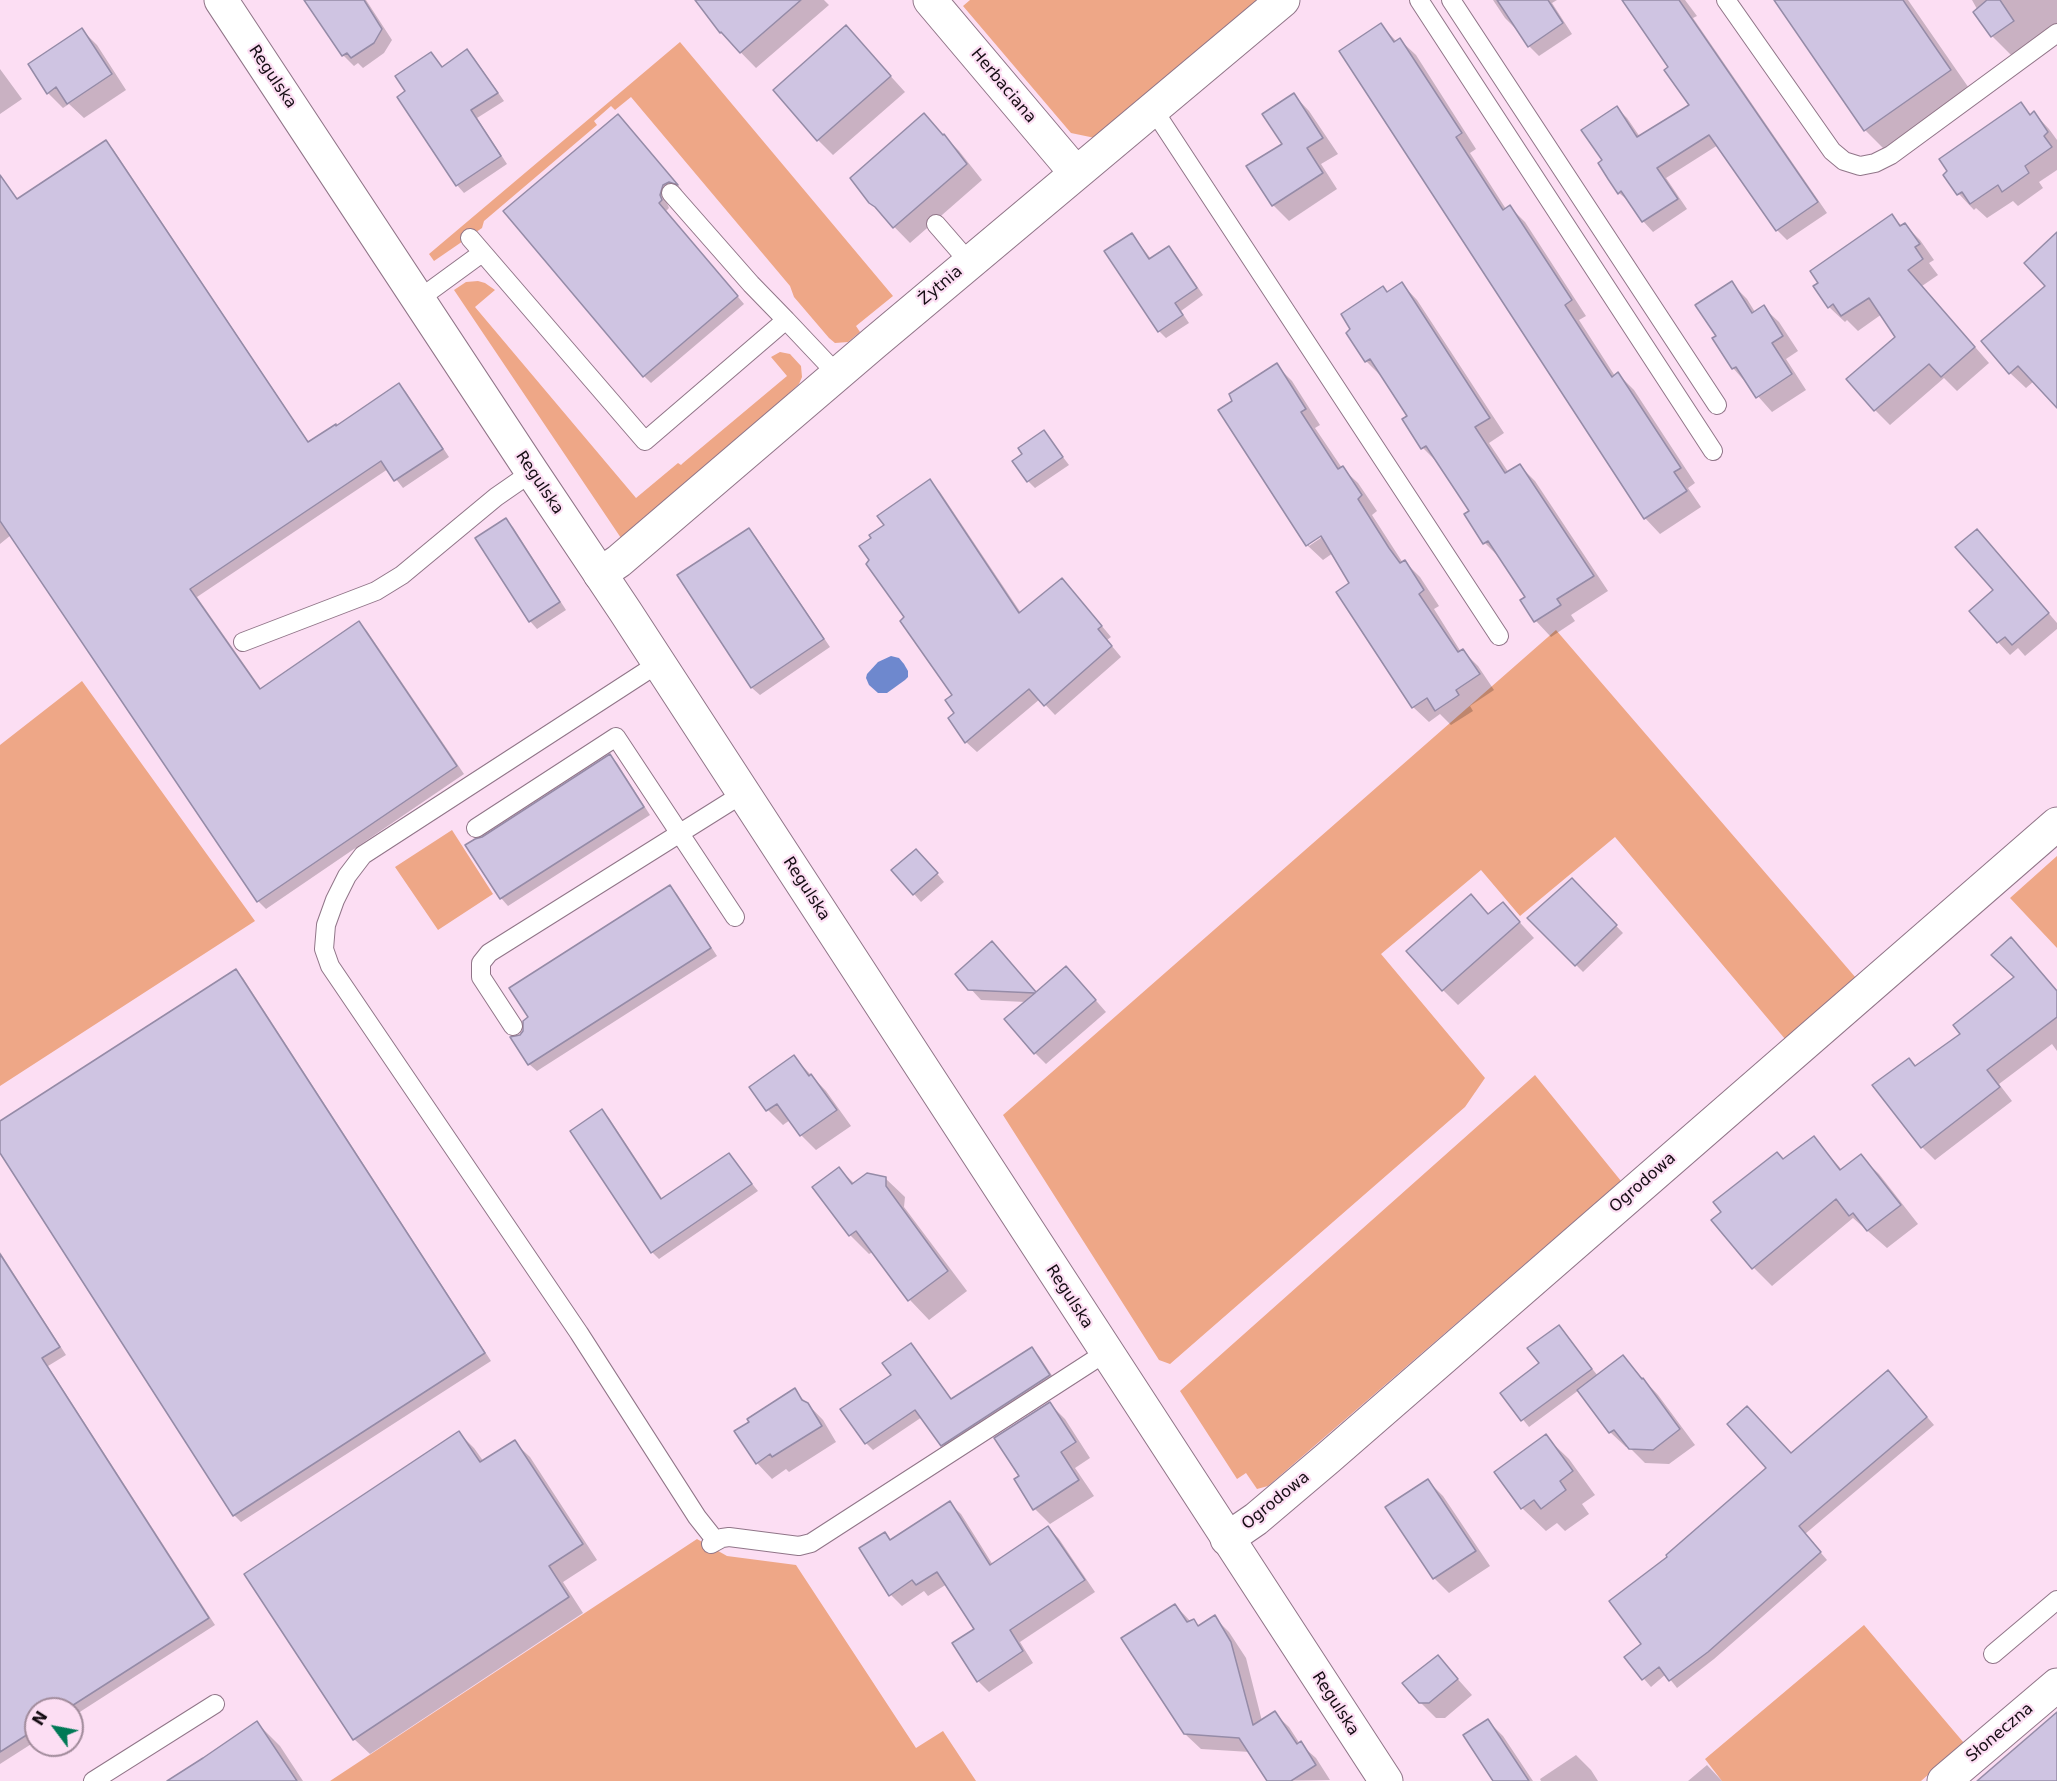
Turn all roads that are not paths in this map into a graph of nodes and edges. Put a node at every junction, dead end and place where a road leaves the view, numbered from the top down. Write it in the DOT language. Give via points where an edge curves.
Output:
graph roads {
  1 [pos="221,0"];
  2 [pos="930,0"];
  3 [pos="1283,0"];
  4 [pos="1419,0"];
  5 [pos="1451,0"];
  6 [pos="1726,0"];
  7 [pos="2057,33"];
  8 [pos="1153,109"];
  9 [pos="1076,173"];
  10 [pos="671,193"];
  11 [pos="936,224"];
  12 [pos="470,238"];
  13 [pos="482,253"];
  14 [pos="969,262"];
  15 [pos="419,299"];
  16 [pos="786,320"];
  17 [pos="837,374"];
  18 [pos="1717,405"];
  19 [pos="1713,451"];
  20 [pos="532,472"];
  21 [pos="600,574"];
  22 [pos="1499,636"];
  23 [pos="243,642"];
  24 [pos="659,663"];
  25 [pos="744,793"];
  26 [pos="2057,824"];
  27 [pos="476,828"];
  28 [pos="680,832"];
  29 [pos="735,917"];
  30 [pos="513,1026"];
  31 [pos="1106,1353"];
  32 [pos="1227,1539"];
  33 [pos="2057,1600"];
  34 [pos="1993,1654"];
  35 [pos="2057,1685"];
  36 [pos="215,1704"];
  37 [pos="93,1781"];
  38 [pos="1386,1781"];
  39 [pos="1944,1781"];
  1 -- 15 [label="street, Regulska"];
  2 -- 9 [label="street, Herbaciana"];
  3 -- 8 [label="street, Żytnia"];
  4 -- 19 [label="lane"];
  5 -- 18 [label="lane"];
  6 -- 7 [label="lane" via="1832,151 1844,161 1860,166 1891,155"];
  8 -- 9 [label="street, Żytnia"];
  8 -- 22 [label="lane"];
  9 -- 14 [label="street, Żytnia"];
  10 -- 16 [label="lane"];
  11 -- 14 [label="lane"];
  12 -- 13 [label="lane"];
  13 -- 15 [label="lane"];
  13 -- 16 [label="lane" via="645,441"];
  14 -- 17 [label="street, Żytnia"];
  15 -- 20 [label="street, Regulska"];
  16 -- 17 [label="lane"];
  17 -- 21 [label="street, Żytnia"];
  20 -- 21 [label="street, Regulska"];
  20 -- 23 [label="lane" via="402,575 376,591"];
  21 -- 24 [label="street, Regulska"];
  24 -- 25 [label="street, Regulska"];
  24 -- 31 [label="lane" via="363,855 347,876 327,925 324,949 330,966 579,1333 713,1543 729,1537 799,1546 811,1543"];
  25 -- 28 [label="lane"];
  25 -- 31 [label="street, Regulska"];
  26 -- 32 [label="street, Ogrodowa" via="1328,1458"];
  27 -- 28 [label="lane" via="616,737"];
  28 -- 29 [label="lane"];
  28 -- 30 [label="lane" via="489,953 481,963 481,977"];
  31 -- 32 [label="street, Regulska"];
  32 -- 38 [label="street, Regulska"];
  33 -- 34 [label="lane"];
  35 -- 39 [label="street, Słoneczna"];
  36 -- 37 [label="lane"];
}
